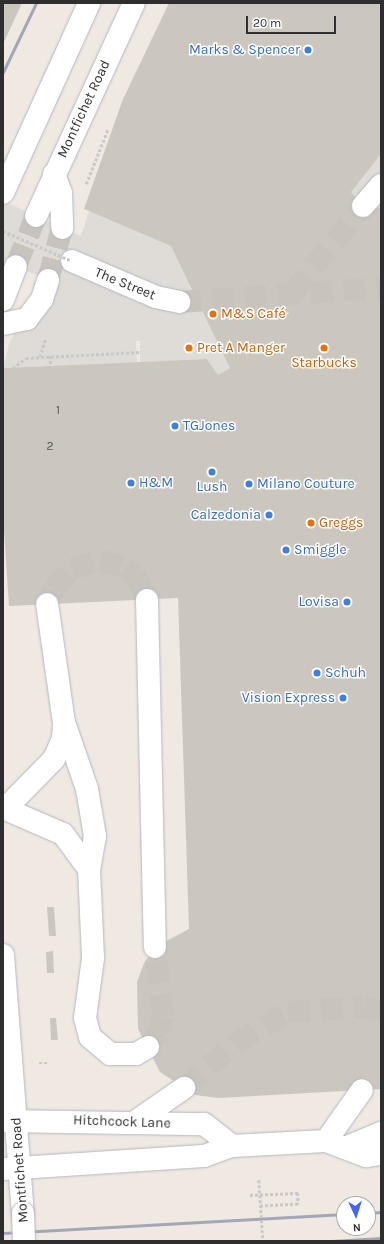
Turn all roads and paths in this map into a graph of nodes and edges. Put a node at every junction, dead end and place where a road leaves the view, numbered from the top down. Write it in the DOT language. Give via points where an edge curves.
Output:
graph roads {
  1 [pos="89,3"];
  2 [pos="134,3"];
  3 [pos="54,174"];
  4 [pos="381,185"];
  5 [pos="3,193"];
  6 [pos="363,206"];
  7 [pos="36,216"];
  8 [pos="62,228"];
  9 [pos="3,231"];
  10 [pos="72,261"];
  11 [pos="16,266"];
  12 [pos="48,280"];
  13 [pos="3,300"];
  14 [pos="179,302"];
  15 [pos="3,324"];
  16 [pos="140,352"];
  17 [pos="50,356"];
  18 [pos="51,366"];
  19 [pos="14,368"];
  20 [pos="159,368"];
  21 [pos="150,372"];
  22 [pos="147,600"];
  23 [pos="47,604"];
  24 [pos="64,723"];
  25 [pos="4,808"];
  26 [pos="89,869"];
  27 [pos="155,947"];
  28 [pos="3,956"];
  29 [pos="148,1047"];
  30 [pos="184,1088"];
  31 [pos="362,1090"];
  32 [pos="10,1121"];
  33 [pos="135,1122"];
  34 [pos="381,1133"];
  35 [pos="336,1144"];
  36 [pos="232,1146"];
  37 [pos="381,1154"];
  38 [pos="11,1168"];
  39 [pos="259,1180"];
  40 [pos="250,1195"];
  41 [pos="261,1206"];
  42 [pos="24,1241"];
  43 [pos="263,1241"];
  1 -- 5 [label="street"];
  2 -- 3 [label="street, Montfichet Road"];
  3 -- 7 [label="street, Montfichet Road"];
  3 -- 8 [label="street" via="61,193"];
  4 -- 6 [label="street"];
  9 -- 10 [label="path, bridge"];
  10 -- 14 [label="street, The Street" via="156,297"];
  11 -- 13 [label="street"];
  12 -- 15 [label="street" via="42,299 27,319"];
  16 -- 17 [label="path"];
  17 -- 18 [label="path"];
  17 -- 19 [label="path" via="26,358"];
  20 -- 21 [label="path"];
  22 -- 27 [label="street"];
  23 -- 24 [label="street"];
  24 -- 25 [label="street" via="63,740 54,759"];
  24 -- 26 [label="street" via="87,789 95,836"];
  25 -- 26 [label="street" via="63,834"];
  26 -- 29 [label="street" via="93,958 86,1028 96,1044 110,1054 136,1054"];
  28 -- 32 [label="street, Montfichet Road"];
  30 -- 33 [label="street"];
  31 -- 35 [label="street"];
  32 -- 33 [label="street, Hitchcock Lane"];
  32 -- 38 [label="street, Montfichet Road"];
  33 -- 36 [label="street, Hitchcock Lane" via="204,1124"];
  34 -- 35 [label="street"];
  35 -- 36 [label="street"];
  35 -- 37 [label="street" via="366,1156"];
  36 -- 38 [label="street" via="204,1156"];
  38 -- 42 [label="street, Montfichet Road, bridge" via="23,1213"];
  39 -- 41 [label="path, bridge"];
  40 -- 41 [label="path" via="298,1193 298,1204"];
  41 -- 43 [label="path, bridge"];
}
